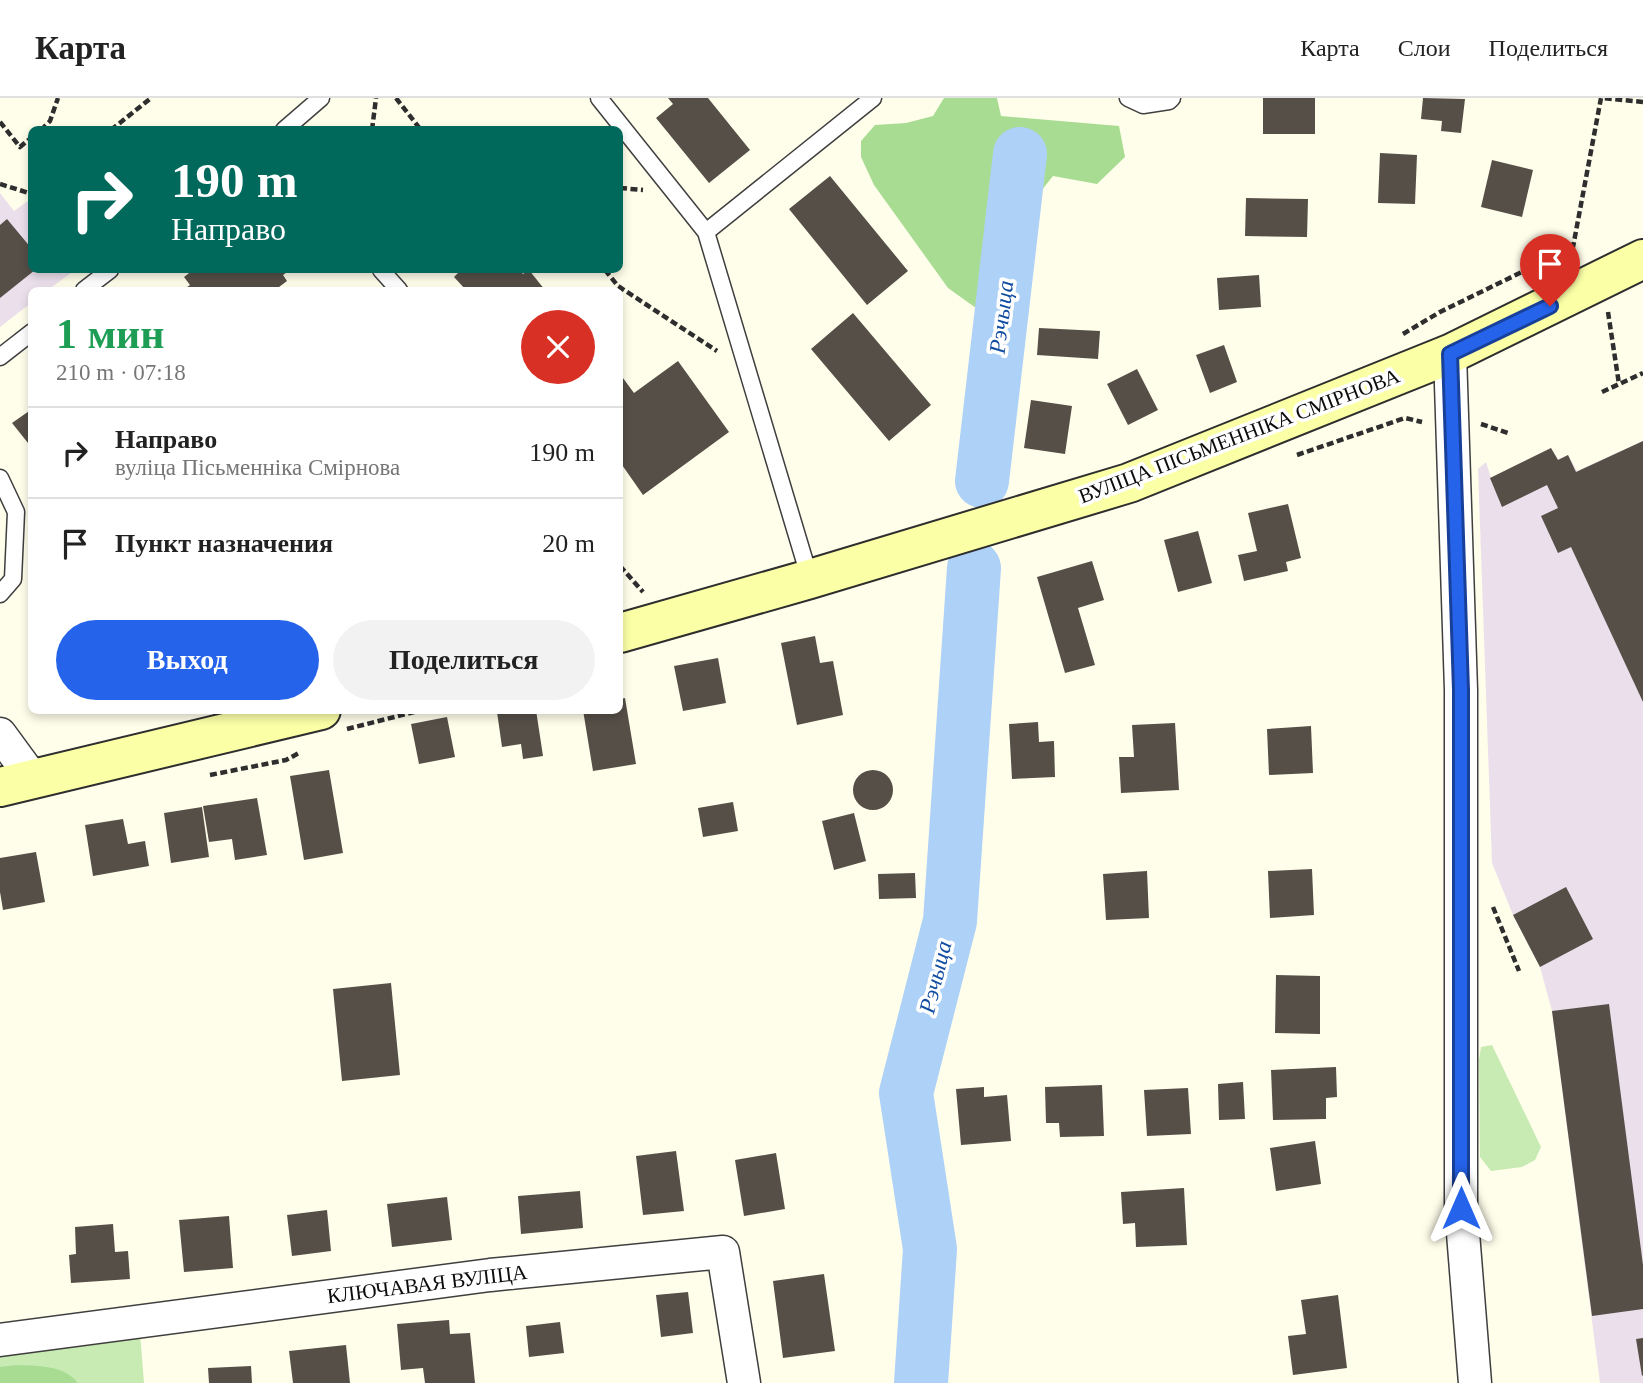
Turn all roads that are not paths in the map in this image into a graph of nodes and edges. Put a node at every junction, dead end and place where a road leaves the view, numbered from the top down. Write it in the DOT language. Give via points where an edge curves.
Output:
graph roads {
  1 [pos="321,98"];
  2 [pos="599,98"];
  3 [pos="873,98"];
  4 [pos="1128,98"];
  5 [pos="1172,98"];
  6 [pos="289,126"];
  7 [pos="621,126"];
  8 [pos="623,128"];
  9 [pos="706,232"];
  10 [pos="1643,259"];
  11 [pos="106,273"];
  12 [pos="384,273"];
  13 [pos="88,287"];
  14 [pos="396,287"];
  15 [pos="28,335"];
  16 [pos="1450,354"];
  17 [pos="0,358"];
  18 [pos="0,478"];
  19 [pos="810,579"];
  20 [pos="0,594"];
  21 [pos="623,632"];
  22 [pos="304,714"];
  23 [pos="0,734"];
  24 [pos="17,783"];
  25 [pos="0,1340"];
  26 [pos="744,1383"];
  27 [pos="1475,1383"];
  1 -- 6 [label="lane"];
  2 -- 7 [label="lane"];
  3 -- 9 [label="lane"];
  4 -- 5 [label="lane" via="1143,105"];
  8 -- 9 [label="lane"];
  9 -- 19 [label="lane"];
  10 -- 16 [label="main road, ВУЛІЦА ПІСЬМЕННІКА СМІРНОВА"];
  11 -- 13 [label="lane"];
  12 -- 14 [label="lane"];
  15 -- 17 [label="lane"];
  16 -- 19 [label="main road, ВУЛІЦА ПІСЬМЕННІКА СМІРНОВА" via="1129,483"];
  16 -- 27 [label="street" via="1461,690 1461,1208"];
  18 -- 20 [label="lane" via="16,512 13,579"];
  19 -- 21 [label="main road, ВУЛІЦА ПІСЬМЕННІКА СМІРНОВА"];
  22 -- 24 [label="main road"];
  23 -- 24 [label="street"];
  25 -- 26 [label="street, КЛЮЧАВАЯ ВУЛІЦА" via="490,1275 723,1252"];
}
